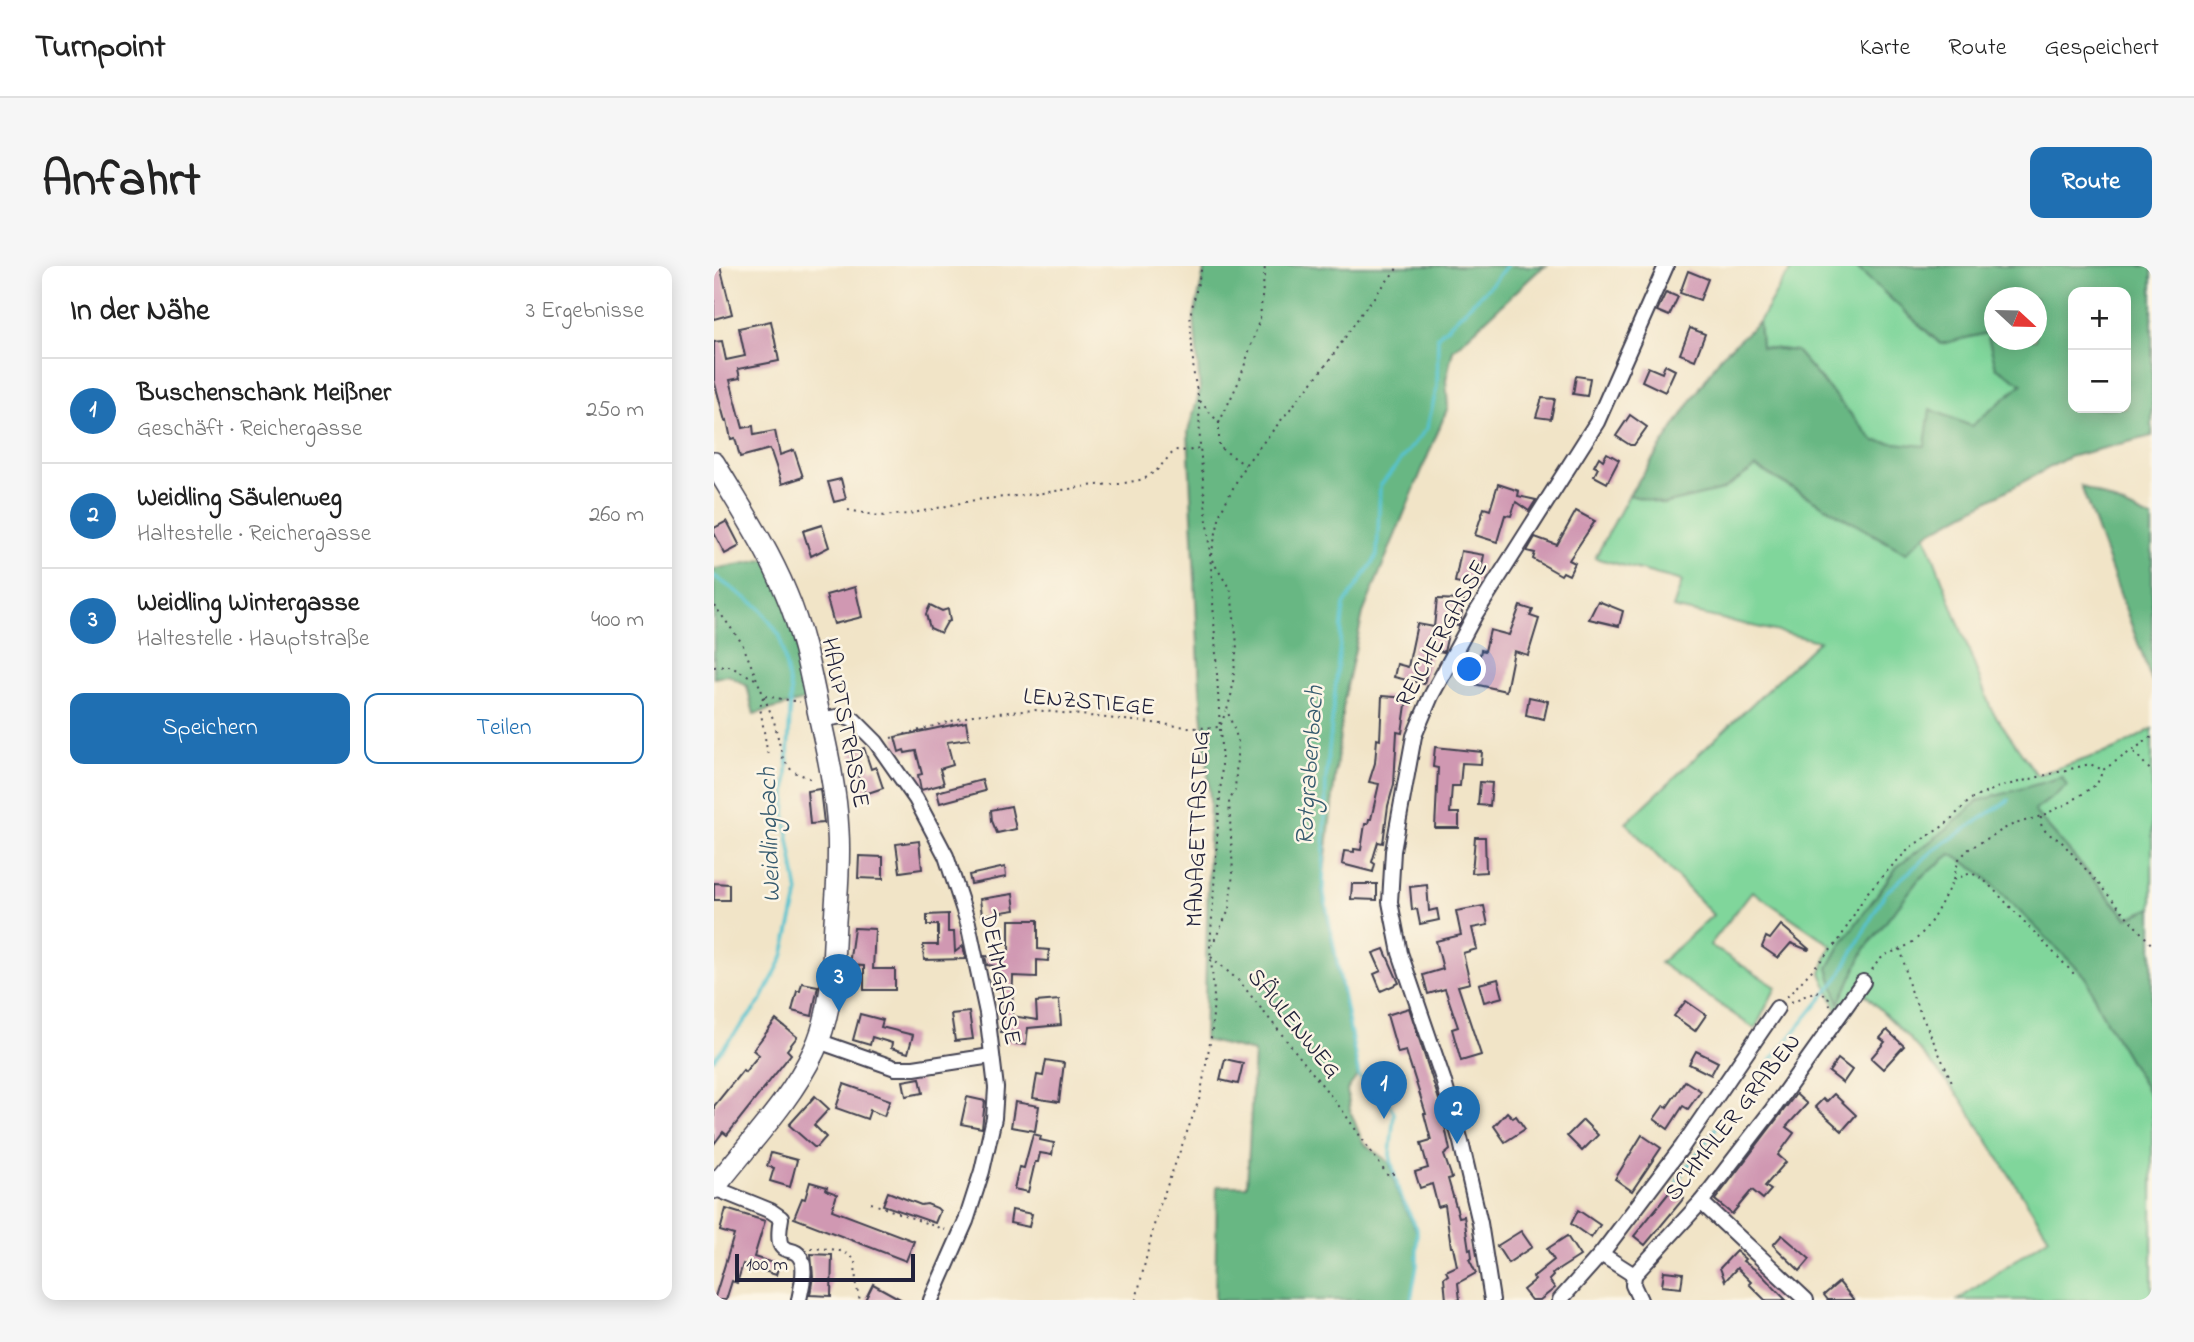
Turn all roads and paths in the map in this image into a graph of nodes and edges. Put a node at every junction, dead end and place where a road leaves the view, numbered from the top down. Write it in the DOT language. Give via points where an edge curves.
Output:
graph roads {
  1 [pos="1202,266"];
  2 [pos="1265,266"];
  3 [pos="1399,266"];
  4 [pos="1667,266"];
  5 [pos="1199,401"];
  6 [pos="1219,423"];
  7 [pos="1200,447"];
  8 [pos="714,463"];
  9 [pos="1245,465"];
  10 [pos="848,510"];
  11 [pos="1210,557"];
  12 [pos="714,606"];
  13 [pos="714,667"];
  14 [pos="758,681"];
  15 [pos="764,696"];
  16 [pos="800,702"];
  17 [pos="1227,710"];
  18 [pos="820,720"];
  19 [pos="1220,727"];
  20 [pos="2152,737"];
  21 [pos="876,742"];
  22 [pos="2134,751"];
  23 [pos="768,756"];
  24 [pos="2103,770"];
  25 [pos="2152,772"];
  26 [pos="818,780"];
  27 [pos="2041,816"];
  28 [pos="1953,880"];
  29 [pos="2152,945"];
  30 [pos="1210,948"];
  31 [pos="1900,948"];
  32 [pos="1211,957"];
  33 [pos="2075,975"];
  34 [pos="1863,982"];
  35 [pos="1828,996"];
  36 [pos="1777,1008"];
  37 [pos="818,1041"];
  38 [pos="991,1056"];
  39 [pos="1953,1084"];
  40 [pos="1398,1172"];
  41 [pos="714,1188"];
  42 [pos="1701,1202"];
  43 [pos="871,1203"];
  44 [pos="959,1236"];
  45 [pos="797,1254"];
  46 [pos="1601,1254"];
  47 [pos="1634,1275"];
  48 [pos="799,1300"];
  49 [pos="860,1300"];
  50 [pos="930,1300"];
  51 [pos="1136,1300"];
  52 [pos="1492,1300"];
  53 [pos="1560,1300"];
  54 [pos="1640,1300"];
  55 [pos="1806,1300"];
  1 -- 5 [label="path, MANAGETTASTEIG" via="1190,316"];
  2 -- 6 [label="path" via="1260,318 1240,379"];
  3 -- 9 [label="path"];
  4 -- 52 [label="street, REICHERGASSE" via="1597,422 1476,613 1431,696 1414,736 1393,851 1390,902 1400,953 1461,1142"];
  5 -- 6 [label="path"];
  5 -- 7 [label="path, MANAGETTASTEIG"];
  6 -- 9 [label="path" via="1219,447"];
  7 -- 10 [label="path" via="1175,450 1144,480 975,500 909,514 879,516"];
  7 -- 11 [label="path, MANAGETTASTEIG"];
  8 -- 18 [label="main road, HAUPTSTRASSE" via="787,594"];
  9 -- 11 [label="path" via="1221,511"];
  11 -- 17 [label="path" via="1231,591 1237,644"];
  11 -- 19 [label="path, MANAGETTASTEIG"];
  12 -- 14 [label="path" via="742,643"];
  13 -- 14 [label="path" via="729,666"];
  14 -- 15 [label="path"];
  15 -- 16 [label="path"];
  15 -- 23 [label="path" via="760,707"];
  15 -- 26 [label="path" via="783,759 806,778"];
  17 -- 19 [label="path"];
  17 -- 30 [label="path" via="1238,740 1235,791 1229,800 1233,873 1229,910"];
  18 -- 21 [label="street, DEHMGASSE" via="842,716 854,720"];
  18 -- 37 [label="main road, HAUPTSTRASSE" via="833,780 839,854 832,975"];
  19 -- 21 [label="path, LENZSTIEGE" via="1035,710 973,715"];
  19 -- 30 [label="path, MANAGETTASTEIG" via="1222,765"];
  20 -- 22 [label="path"];
  21 -- 38 [label="street, DEHMGASSE" via="916,799 946,856 968,923"];
  22 -- 24 [label="path"];
  22 -- 25 [label="path"];
  24 -- 27 [label="path" via="2097,784"];
  24 -- 36 [label="path" via="2090,764 1999,787 1971,799 1891,867 1866,894 1838,942"];
  27 -- 28 [label="path" via="2009,826 1969,849 1959,859"];
  27 -- 29 [label="path" via="2044,830 2061,841"];
  28 -- 31 [label="path" via="1933,920 1909,945"];
  28 -- 33 [label="path" via="1971,873 1982,878"];
  30 -- 32 [label="path, MANAGETTASTEIG"];
  31 -- 34 [label="path" via="1878,959"];
  31 -- 39 [label="path" via="1910,990"];
  32 -- 40 [label="path, SÄULENWEG" via="1240,982 1388,1176"];
  32 -- 51 [label="path, MANAGETTASTEIG" via="1214,993 1206,1073 1157,1213"];
  34 -- 42 [label="street, SCHMALER GRABEN"];
  35 -- 36 [label="path" via="1816,991"];
  36 -- 46 [label="street, SCHMALER GRABEN" via="1682,1147"];
  37 -- 38 [label="street" via="895,1068"];
  37 -- 41 [label="main road, HAUPTSTRASSE" via="777,1110"];
  38 -- 44 [label="street, DEHMGASSE" via="994,1118 982,1171"];
  41 -- 45 [label="street, HAUPTSTRASSE" via="777,1214 782,1219 779,1244"];
  42 -- 47 [label="street, SCHMALER GRABEN"];
  42 -- 55 [label="street"];
  43 -- 44 [label="path"];
  44 -- 50 [label="street, DEHMGASSE"];
  45 -- 48 [label="street" via="803,1264"];
  45 -- 49 [label="path" via="812,1248 850,1255 855,1260"];
  46 -- 47 [label="street"];
  46 -- 53 [label="street, SCHMALER GRABEN"];
  47 -- 54 [label="street"];
}
